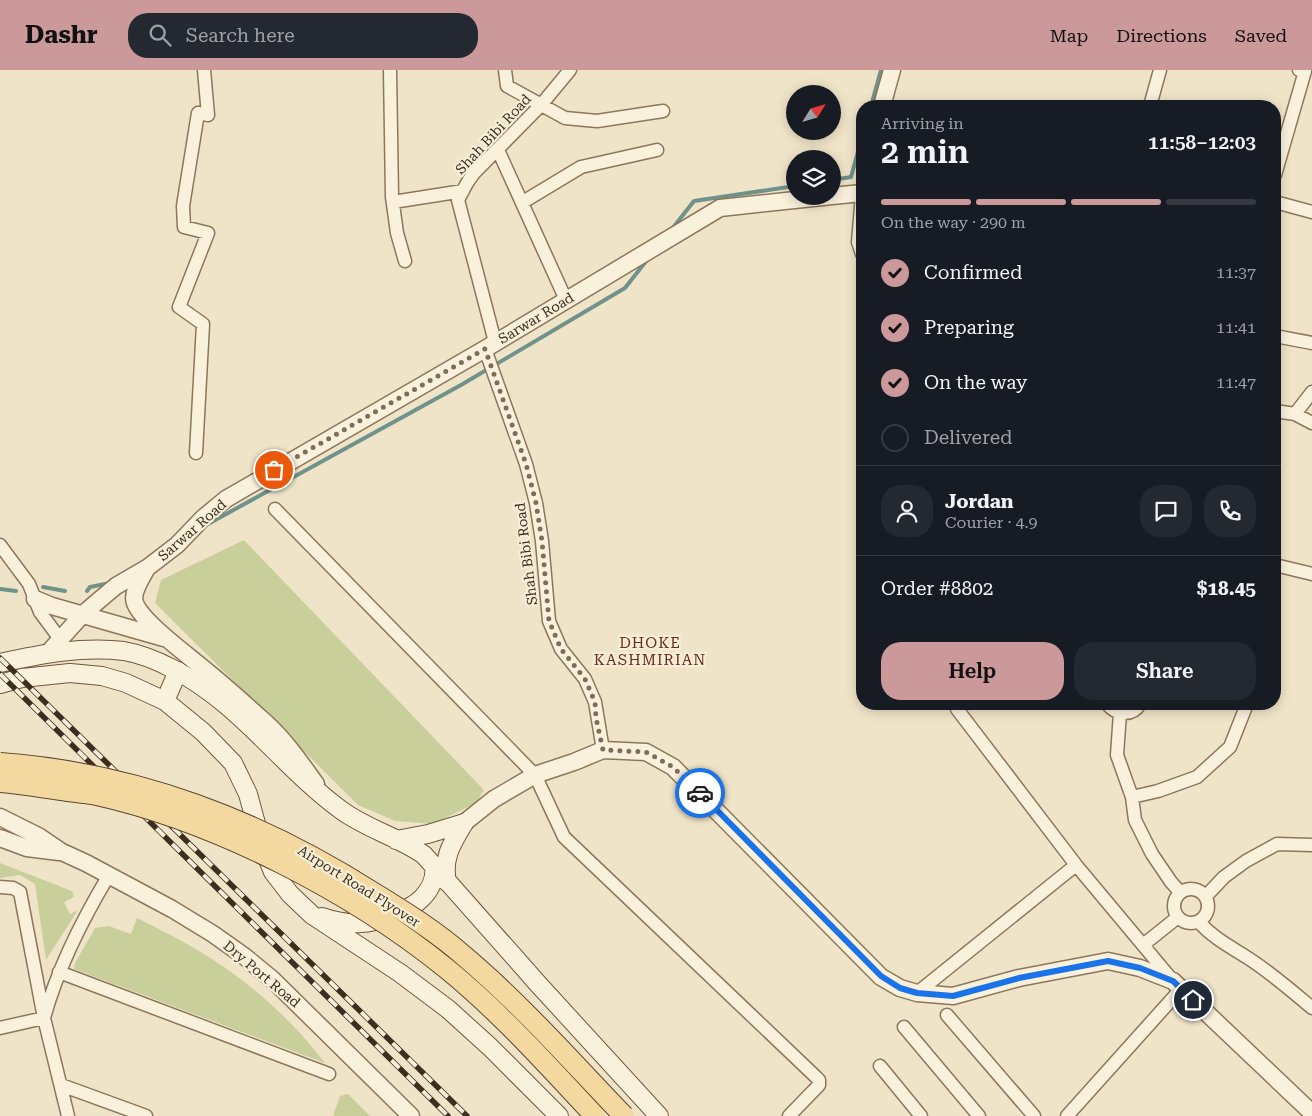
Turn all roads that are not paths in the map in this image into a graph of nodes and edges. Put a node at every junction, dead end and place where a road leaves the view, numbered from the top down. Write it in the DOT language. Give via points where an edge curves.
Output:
graph roads {
  1 [pos="204,70"];
  2 [pos="390,70"];
  3 [pos="504,70"];
  4 [pos="570,70"];
  5 [pos="892,70"];
  6 [pos="1160,70"];
  7 [pos="1305,72"];
  8 [pos="884,100"];
  9 [pos="1152,100"];
  10 [pos="541,105"];
  11 [pos="664,111"];
  12 [pos="498,150"];
  13 [pos="657,150"];
  14 [pos="1281,154"];
  15 [pos="463,191"];
  16 [pos="856,194"];
  17 [pos="841,195"];
  18 [pos="786,201"];
  19 [pos="393,202"];
  20 [pos="523,202"];
  21 [pos="1281,204"];
  22 [pos="1312,212"];
  23 [pos="406,261"];
  24 [pos="566,300"];
  25 [pos="1281,337"];
  26 [pos="1312,343"];
  27 [pos="490,346"];
  28 [pos="1312,392"];
  29 [pos="1281,412"];
  30 [pos="1295,414"];
  31 [pos="1312,423"];
  32 [pos="196,453"];
  33 [pos="275,509"];
  34 [pos="0,545"];
  35 [pos="1281,566"];
  36 [pos="147,568"];
  37 [pos="1312,574"];
  38 [pos="35,599"];
  39 [pos="83,614"];
  40 [pos="60,639"];
  41 [pos="168,640"];
  42 [pos="48,654"];
  43 [pos="0,663"];
  44 [pos="178,671"];
  45 [pos="0,684"];
  46 [pos="165,701"];
  47 [pos="958,710"];
  48 [pos="1114,710"];
  49 [pos="1135,710"];
  50 [pos="1245,710"];
  51 [pos="1120,713"];
  52 [pos="603,750"];
  53 [pos="0,763"];
  54 [pos="535,775"];
  55 [pos="0,782"];
  56 [pos="325,797"];
  57 [pos="1132,797"];
  58 [pos="0,817"];
  59 [pos="464,823"];
  60 [pos="0,838"];
  61 [pos="396,840"];
  62 [pos="1312,845"];
  63 [pos="62,852"];
  64 [pos="1076,865"];
  65 [pos="434,866"];
  66 [pos="109,875"];
  67 [pos="447,882"];
  68 [pos="0,887"];
  69 [pos="1180,892"];
  70 [pos="1206,896"];
  71 [pos="312,915"];
  72 [pos="1178,917"];
  73 [pos="1199,922"];
  74 [pos="1143,945"];
  75 [pos="59,972"];
  76 [pos="1177,985"];
  77 [pos="917,993"];
  78 [pos="1312,1008"];
  79 [pos="947,1016"];
  80 [pos="44,1018"];
  81 [pos="904,1027"];
  82 [pos="0,1028"];
  83 [pos="880,1066"];
  84 [pos="329,1074"];
  85 [pos="61,1085"];
  86 [pos="1312,1113"];
  87 [pos="68,1116"];
  88 [pos="146,1116"];
  89 [pos="411,1116"];
  90 [pos="559,1116"];
  91 [pos="595,1116"];
  92 [pos="624,1116"];
  93 [pos="659,1116"];
  94 [pos="789,1116"];
  95 [pos="921,1116"];
  96 [pos="979,1116"];
  97 [pos="1034,1116"];
  98 [pos="1067,1116"];
  1 -- 32 [label="street" via="208,115 198,113 183,220 184,227 208,233 179,307 202,324"];
  2 -- 19 [label="street"];
  3 -- 10 [label="street" via="507,86"];
  4 -- 10 [label="street, Shah Bibi Road"];
  5 -- 8 [label="street"];
  6 -- 9 [label="street"];
  7 -- 14 [label="street"];
  10 -- 11 [label="street" via="565,118 598,121"];
  10 -- 12 [label="street, Shah Bibi Road"];
  12 -- 15 [label="street, Shah Bibi Road" via="474,173"];
  12 -- 20 [label="street"];
  13 -- 20 [label="street" via="582,167"];
  15 -- 19 [label="street"];
  15 -- 27 [label="street, Shah Bibi Road" via="458,200"];
  16 -- 17 [label="street, Sarwar Road"];
  18 -- 24 [label="street, Sarwar Road" via="720,208"];
  19 -- 23 [label="street" via="397,233"];
  20 -- 24 [label="street"];
  21 -- 22 [label="street"];
  24 -- 27 [label="street, Sarwar Road"];
  25 -- 26 [label="street"];
  27 -- 36 [label="street, Sarwar Road" via="226,498"];
  27 -- 52 [label="street, Shah Bibi Road" via="536,503 549,621 561,649 585,679 595,702"];
  28 -- 30 [label="street"];
  29 -- 30 [label="street"];
  30 -- 31 [label="street"];
  33 -- 54 [label="street"];
  34 -- 38 [label="street" via="29,584"];
  35 -- 37 [label="street"];
  36 -- 39 [label="street, Sarwar Road" via="116,586"];
  36 -- 41 [label="street" via="136,587 135,603"];
  38 -- 39 [label="street"];
  38 -- 40 [label="street" via="40,612"];
  39 -- 40 [label="street, Sarwar Road"];
  39 -- 41 [label="street"];
  40 -- 42 [label="street, Sarwar Road"];
  41 -- 56 [label="street" via="266,723 286,744"];
  42 -- 43 [label="main road"];
  42 -- 44 [label="main road" via="76,650 126,652"];
  44 -- 46 [label="main road"];
  44 -- 56 [label="main road" via="235,712"];
  45 -- 46 [label="main road" via="22,678 70,673 102,676"];
  46 -- 71 [label="main road" via="203,732 232,763 248,794 273,872"];
  47 -- 64 [label="street"];
  48 -- 51 [label="street"];
  49 -- 51 [label="street"];
  50 -- 57 [label="street" via="1230,747 1197,777"];
  51 -- 57 [label="street" via="1117,755"];
  52 -- 54 [label="street"];
  52 -- 77 [label="street" via="646,752 673,767 881,976 900,988"];
  53 -- 92 [label="main road, Airport Road Flyover, bridge" via="73,771 174,796 259,829 332,867 393,904 463,955 519,1006"];
  54 -- 59 [label="street" via="494,799"];
  54 -- 94 [label="street" via="564,837 819,1080 819,1085"];
  55 -- 91 [label="main road, Airport Road Flyover, bridge" via="96,795 138,806 199,827 282,863 383,923 448,970 498,1016"];
  56 -- 61 [label="main road" via="366,826"];
  57 -- 69 [label="street" via="1135,820 1152,854"];
  58 -- 63 [label="street"];
  59 -- 61 [label="main road"];
  59 -- 67 [label="main road" via="445,864"];
  60 -- 63 [label="street" via="27,848"];
  61 -- 65 [label="main road" via="424,855"];
  62 -- 70 [label="street" via="1277,844 1224,877"];
  63 -- 66 [label="street, Dry Port Road"];
  64 -- 74 [label="street"];
  64 -- 77 [label="street"];
  65 -- 67 [label="main road"];
  65 -- 71 [label="main road" via="430,887 421,900 386,917 362,924"];
  66 -- 75 [label="street" via="87,911"];
  66 -- 89 [label="street, Dry Port Road" via="172,909 244,956 272,979"];
  67 -- 93 [label="main road"];
  68 -- 80 [label="street" via="20,892"];
  69 -- 70 [label="street" via="1191,888"];
  69 -- 72 [label="street" via="1174,901"];
  70 -- 73 [label="street" via="1209,908"];
  71 -- 90 [label="main road" via="448,1009"];
  72 -- 73 [label="street" via="1187,923"];
  72 -- 74 [label="street"];
  73 -- 78 [label="street" via="1214,937 1256,964"];
  74 -- 76 [label="street"];
  75 -- 80 [label="street"];
  75 -- 84 [label="street"];
  76 -- 77 [label="street" via="1140,968 1108,961 1019,978 953,996"];
  76 -- 86 [label="street"];
  76 -- 98 [label="street"];
  79 -- 97 [label="street"];
  80 -- 82 [label="street"];
  80 -- 85 [label="street"];
  81 -- 96 [label="street"];
  83 -- 95 [label="street"];
  85 -- 87 [label="street"];
  85 -- 88 [label="street"];
}
